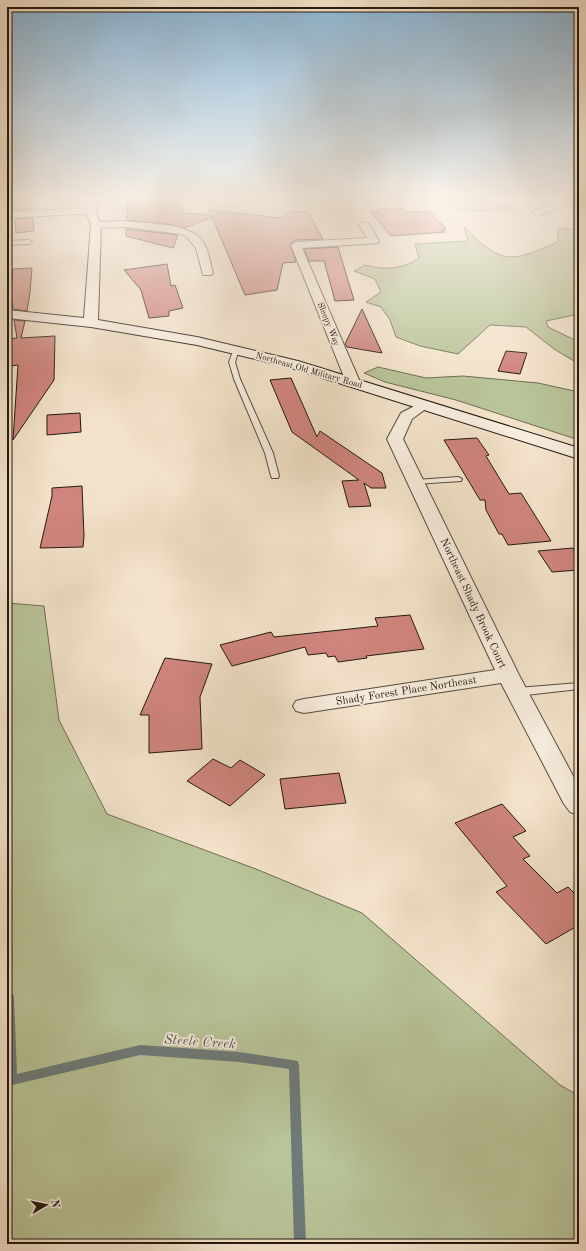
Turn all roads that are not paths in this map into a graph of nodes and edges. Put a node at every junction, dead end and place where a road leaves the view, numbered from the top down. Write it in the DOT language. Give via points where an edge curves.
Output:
graph roads {
  1 [pos="94,257"];
  2 [pos="203,257"];
  3 [pos="301,257"];
  4 [pos="207,273"];
  5 [pos="7,314"];
  6 [pos="91,323"];
  7 [pos="236,350"];
  8 [pos="353,382"];
  9 [pos="424,405"];
  10 [pos="579,454"];
  11 [pos="275,476"];
  12 [pos="458,479"];
  13 [pos="416,482"];
  14 [pos="512,683"];
  15 [pos="579,686"];
  16 [pos="304,706"];
  17 [pos="579,806"];
  1 -- 6 [label="street"];
  2 -- 4 [label="street"];
  3 -- 8 [label="street, Sleepy Way"];
  5 -- 6 [label="street, Northeast Old Military Road"];
  6 -- 7 [label="street, Northeast Old Military Road"];
  7 -- 8 [label="street, Northeast Old Military Road"];
  7 -- 11 [label="lane" via="232,362 237,379 269,453"];
  8 -- 9 [label="street, Northeast Old Military Road"];
  9 -- 10 [label="street, Northeast Old Military Road"];
  9 -- 13 [label="street, Northeast Shady Brook Court" via="406,416 395,439"];
  12 -- 13 [label="lane"];
  13 -- 14 [label="street, Northeast Shady Brook Court"];
  14 -- 15 [label="lane"];
  14 -- 16 [label="street, Shady Forest Place Northeast"];
  14 -- 17 [label="street, Northeast Shady Brook Court"];
}
